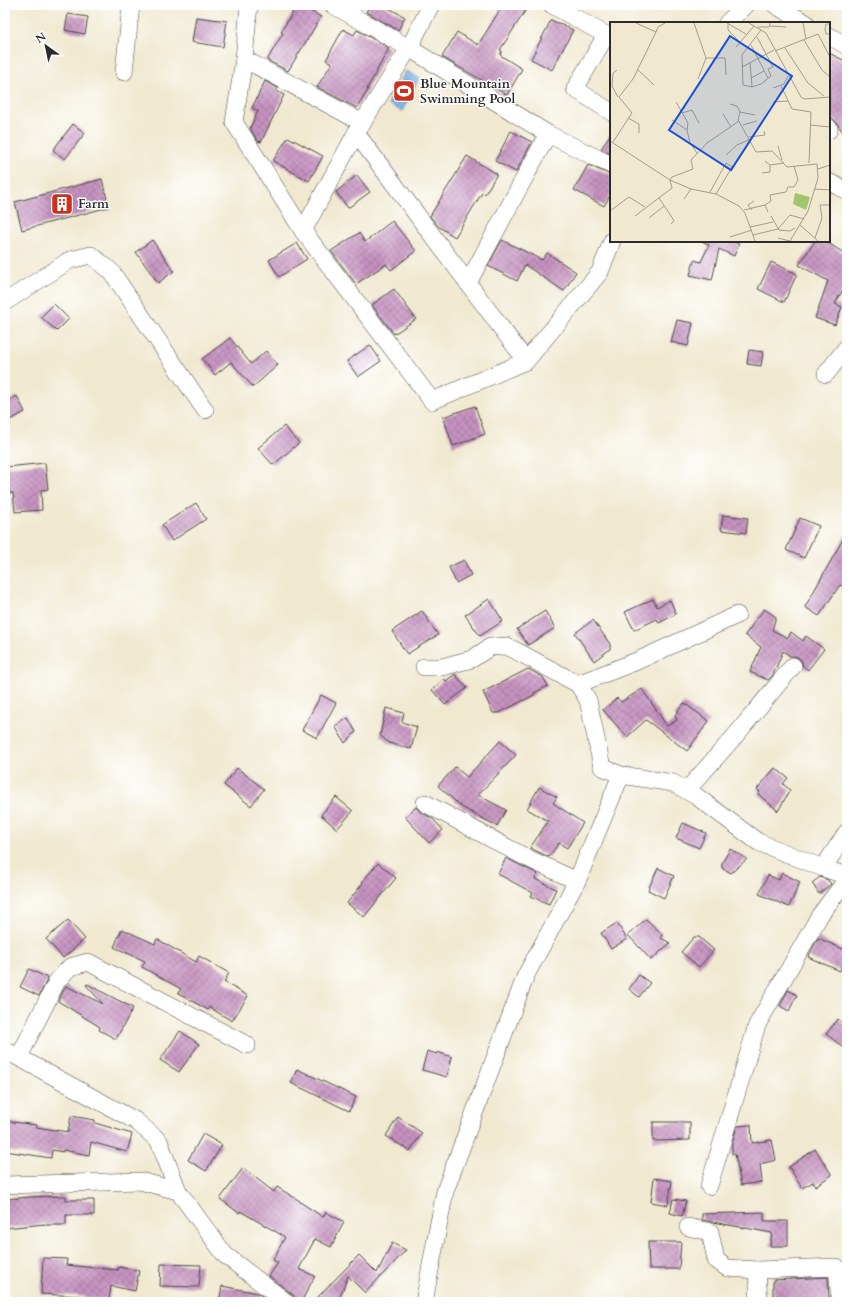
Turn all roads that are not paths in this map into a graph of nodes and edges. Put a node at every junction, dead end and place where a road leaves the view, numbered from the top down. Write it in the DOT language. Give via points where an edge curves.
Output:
graph roads {
  1 [pos="131,5"];
  2 [pos="249,5"];
  3 [pos="333,5"];
  4 [pos="431,5"];
  5 [pos="552,5"];
  6 [pos="746,5"];
  7 [pos="776,5"];
  8 [pos="728,22"];
  9 [pos="804,22"];
  10 [pos="830,37"];
  11 [pos="847,46"];
  12 [pos="409,48"];
  13 [pos="244,59"];
  14 [pos="124,72"];
  15 [pos="610,111"];
  16 [pos="360,128"];
  17 [pos="548,134"];
  18 [pos="610,165"];
  19 [pos="830,182"];
  20 [pos="847,191"];
  21 [pos="303,231"];
  22 [pos="612,242"];
  23 [pos="468,283"];
  24 [pos="5,302"];
  25 [pos="847,348"];
  26 [pos="526,361"];
  27 [pos="826,374"];
  28 [pos="206,410"];
  29 [pos="737,615"];
  30 [pos="793,666"];
  31 [pos="424,667"];
  32 [pos="578,684"];
  33 [pos="621,774"];
  34 [pos="687,790"];
  35 [pos="425,802"];
  36 [pos="847,832"];
  37 [pos="823,868"];
  38 [pos="847,876"];
  39 [pos="847,879"];
  40 [pos="578,881"];
  41 [pos="247,1045"];
  42 [pos="12,1054"];
  43 [pos="5,1186"];
  44 [pos="709,1186"];
  45 [pos="178,1191"];
  46 [pos="688,1227"];
  47 [pos="842,1266"];
  48 [pos="757,1270"];
  49 [pos="286,1302"];
  50 [pos="424,1302"];
  51 [pos="759,1302"];
  52 [pos="840,1302"];
  1 -- 14 [label="street"];
  2 -- 13 [label="street"];
  3 -- 12 [label="street"];
  4 -- 12 [label="street"];
  5 -- 15 [label="street" via="606,35 575,89"];
  6 -- 8 [label="street"];
  7 -- 9 [label="street"];
  10 -- 11 [label="street"];
  12 -- 16 [label="street"];
  12 -- 17 [label="street"];
  13 -- 16 [label="street"];
  13 -- 21 [label="street" via="234,122"];
  16 -- 21 [label="street"];
  16 -- 23 [label="street"];
  17 -- 18 [label="street"];
  17 -- 23 [label="street"];
  19 -- 20 [label="street"];
  21 -- 26 [label="street" via="432,401"];
  22 -- 26 [label="street" via="600,272"];
  23 -- 26 [label="street"];
  24 -- 28 [label="street" via="70,260 91,255 111,271"];
  25 -- 27 [label="street"];
  29 -- 32 [label="street" via="637,661"];
  30 -- 34 [label="street"];
  31 -- 32 [label="street" via="442,667 472,659 490,647 507,646"];
  32 -- 33 [label="street" via="588,700 602,767"];
  33 -- 34 [label="street" via="673,783"];
  33 -- 40 [label="street"];
  34 -- 37 [label="street" via="758,842"];
  35 -- 40 [label="street" via="525,857"];
  36 -- 37 [label="street"];
  37 -- 38 [label="street"];
  39 -- 44 [label="street" via="820,915 757,1025"];
  40 -- 50 [label="street" via="526,975 445,1191"];
  41 -- 42 [label="street" via="88,962 70,967 57,980"];
  42 -- 45 [label="street" via="136,1121 159,1141"];
  43 -- 45 [label="street" via="140,1181"];
  45 -- 49 [label="street" via="225,1255"];
  46 -- 48 [label="street" via="710,1232 716,1260 727,1268"];
  47 -- 48 [label="street"];
  47 -- 52 [label="street"];
  48 -- 51 [label="street"];
}
